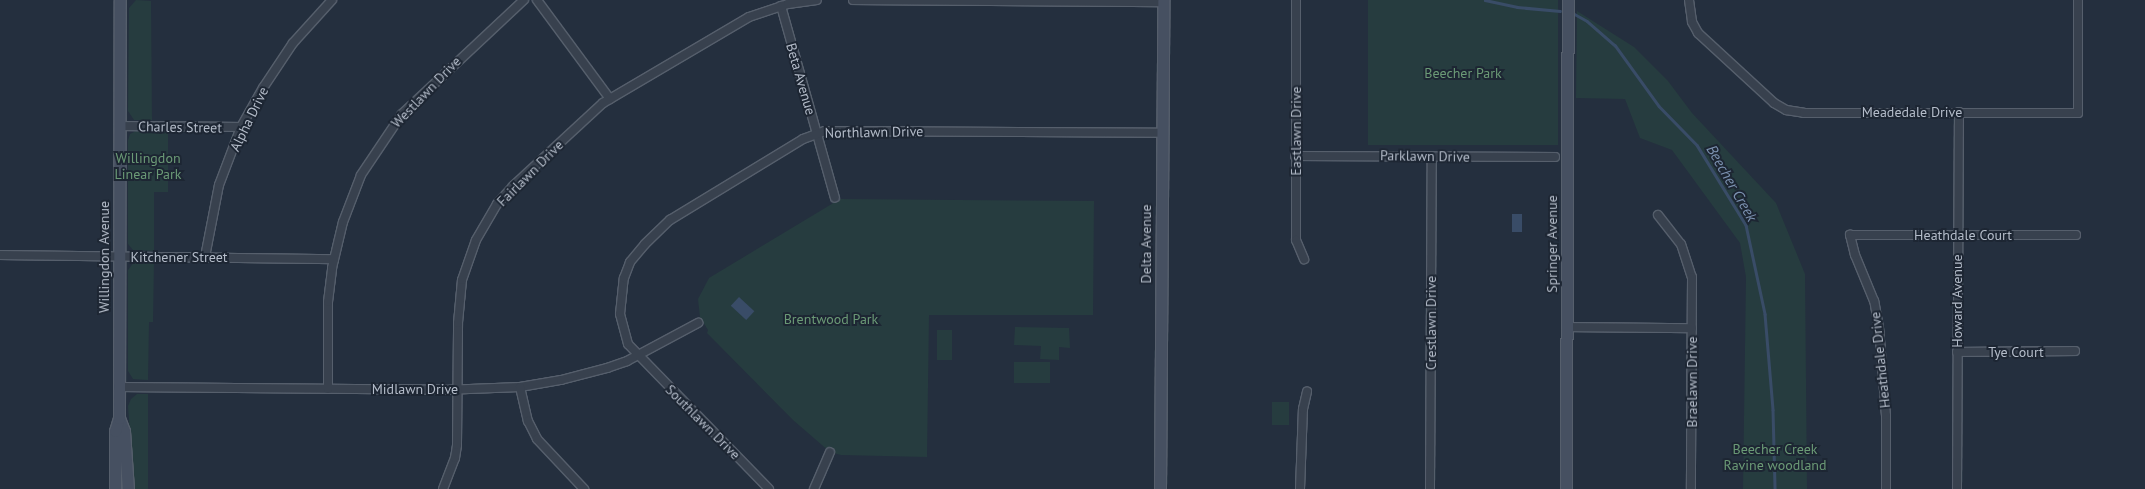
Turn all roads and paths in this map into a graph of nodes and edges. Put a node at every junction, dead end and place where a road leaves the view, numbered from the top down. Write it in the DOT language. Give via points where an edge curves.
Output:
graph roads {
  1 [pos="120,0"];
  2 [pos="329,0"];
  3 [pos="524,0"];
  4 [pos="537,0"];
  5 [pos="817,0"];
  6 [pos="853,0"];
  7 [pos="1296,0"];
  8 [pos="1568,0"];
  9 [pos="1689,0"];
  10 [pos="2078,0"];
  11 [pos="1163,1"];
  12 [pos="781,6"];
  13 [pos="610,99"];
  14 [pos="1959,112"];
  15 [pos="119,126"];
  16 [pos="241,127"];
  17 [pos="816,133"];
  18 [pos="1163,133"];
  19 [pos="1295,156"];
  20 [pos="1432,156"];
  21 [pos="1555,157"];
  22 [pos="835,198"];
  23 [pos="1658,215"];
  24 [pos="2076,234"];
  25 [pos="1850,235"];
  26 [pos="1958,235"];
  27 [pos="0,255"];
  28 [pos="119,257"];
  29 [pos="205,257"];
  30 [pos="334,259"];
  31 [pos="1304,259"];
  32 [pos="698,323"];
  33 [pos="1566,327"];
  34 [pos="1692,328"];
  35 [pos="2075,351"];
  36 [pos="1957,352"];
  37 [pos="638,355"];
  38 [pos="118,387"];
  39 [pos="520,387"];
  40 [pos="328,389"];
  41 [pos="458,390"];
  42 [pos="1307,391"];
  43 [pos="119,418"];
  44 [pos="830,452"];
  45 [pos="116,489"];
  46 [pos="128,489"];
  47 [pos="443,489"];
  48 [pos="584,489"];
  49 [pos="769,489"];
  50 [pos="814,489"];
  51 [pos="1160,489"];
  52 [pos="1300,489"];
  53 [pos="1430,489"];
  54 [pos="1566,489"];
  55 [pos="1691,489"];
  56 [pos="1886,489"];
  57 [pos="1957,489"];
  1 -- 15 [label="street, Willingdon Avenue"];
  2 -- 16 [label="street, Alpha Drive" via="293,43"];
  3 -- 30 [label="street, Westlawn Drive" via="420,94 387,133 365,166 355,189 341,226"];
  4 -- 13 [label="street"];
  5 -- 12 [label="street, Fairlawn Drive"];
  6 -- 11 [label="street"];
  7 -- 19 [label="street, Eastlawn Drive"];
  8 -- 33 [label="street, Springer Avenue"];
  9 -- 14 [label="street, Meadedale Drive" via="1692,22 1698,33 1774,103 1786,110 1804,113"];
  10 -- 14 [label="street, Meadedale Drive" via="2078,113"];
  11 -- 18 [label="street, Delta Avenue"];
  12 -- 13 [label="street, Fairlawn Drive" via="741,21"];
  12 -- 17 [label="street, Beta Avenue"];
  13 -- 41 [label="street, Fairlawn Drive" via="513,186 481,228 470,254 461,289"];
  14 -- 26 [label="street, Howard Avenue"];
  15 -- 16 [label="street, Charles Street"];
  15 -- 28 [label="street, Willingdon Avenue"];
  16 -- 29 [label="street, Alpha Drive" via="219,185"];
  17 -- 18 [label="street, Northlawn Drive" via="825,130"];
  17 -- 22 [label="street, Beta Avenue"];
  17 -- 37 [label="street, Northlawn Drive" via="683,209 645,244 630,262 620,295 624,331 628,344"];
  18 -- 51 [label="street, Delta Avenue"];
  19 -- 20 [label="street, Parklawn Drive"];
  19 -- 31 [label="street, Eastlawn Drive" via="1296,240"];
  20 -- 21 [label="street, Parklawn Drive"];
  20 -- 53 [label="street, Crestlawn Drive"];
  23 -- 34 [label="street" via="1681,244 1692,277"];
  24 -- 26 [label="street, Heathdale Court"];
  25 -- 26 [label="street, Heathdale Court"];
  25 -- 56 [label="street, Heathdale Drive" via="1855,255 1874,301 1879,328 1886,416"];
  26 -- 36 [label="street, Howard Avenue"];
  27 -- 28 [label="street, Kitchener Street"];
  28 -- 29 [label="street, Kitchener Street"];
  28 -- 38 [label="street, Willingdon Avenue"];
  29 -- 30 [label="street, Kitchener Street"];
  30 -- 40 [label="street, Westlawn Drive" via="328,302"];
  32 -- 37 [label="street, Midlawn Drive"];
  33 -- 34 [label="street, Braelawn Drive"];
  33 -- 54 [label="street, Springer Avenue"];
  34 -- 55 [label="street, Braelawn Drive"];
  35 -- 36 [label="street, Tye Court"];
  36 -- 57 [label="street, Howard Avenue"];
  37 -- 39 [label="street, Midlawn Drive" via="608,368"];
  37 -- 49 [label="street, Southlawn Drive"];
  38 -- 40 [label="street, Midlawn Drive"];
  38 -- 43 [label="street, Willingdon Avenue"];
  39 -- 41 [label="street, Midlawn Drive"];
  39 -- 48 [label="street" via="528,421 537,439"];
  40 -- 41 [label="street, Midlawn Drive"];
  41 -- 47 [label="street, Fairlawn Drive" via="455,458"];
  42 -- 52 [label="street" via="1303,409"];
  43 -- 45 [label="street, Willingdon Avenue" via="115,431"];
  43 -- 46 [label="street, Willingdon Avenue" via="124,431"];
  44 -- 50 [label="street"];
}
